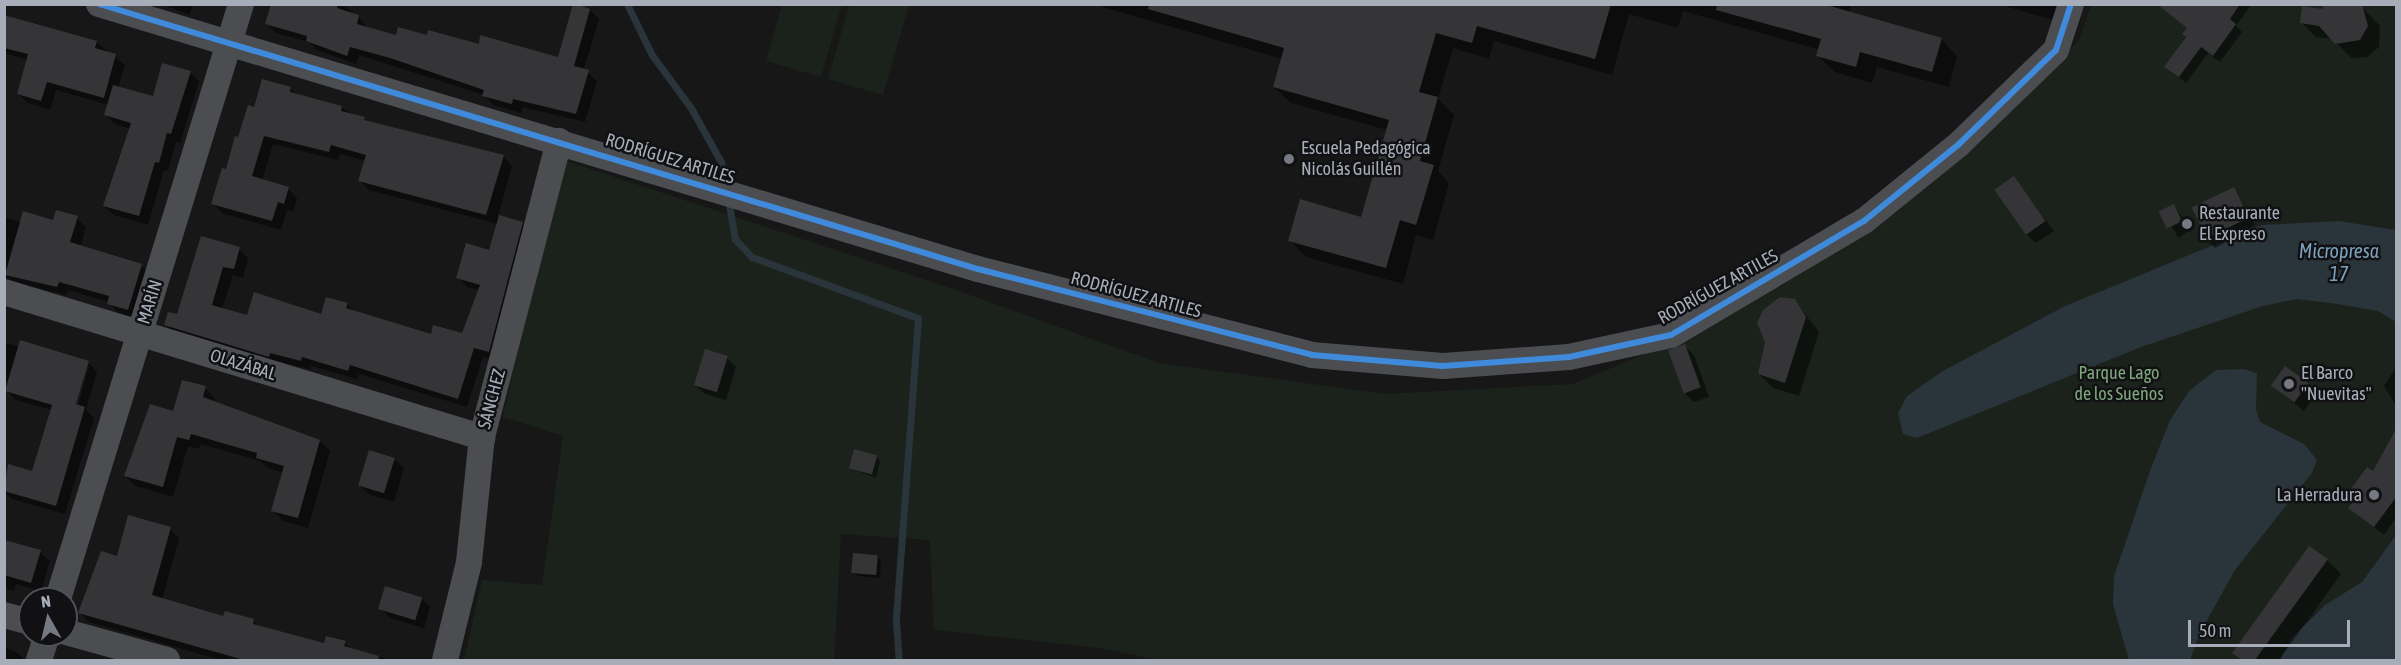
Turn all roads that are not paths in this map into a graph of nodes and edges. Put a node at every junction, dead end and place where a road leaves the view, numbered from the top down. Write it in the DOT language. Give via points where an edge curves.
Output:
graph roads {
  1 [pos="99,4"];
  2 [pos="241,4"];
  3 [pos="2071,4"];
  4 [pos="228,42"];
  5 [pos="560,141"];
  6 [pos="4,292"];
  7 [pos="141,333"];
  8 [pos="482,437"];
  9 [pos="62,587"];
  10 [pos="78,635"];
  11 [pos="167,660"];
  12 [pos="445,660"];
  1 -- 4 [label="street, RODRÍGUEZ ARTILES"];
  2 -- 4 [label="street, MARÍN"];
  3 -- 5 [label="street, RODRÍGUEZ ARTILES" via="2056,50 1958,145 1864,221 1671,335 1569,357 1443,366 1312,355 978,269"];
  4 -- 5 [label="street, RODRÍGUEZ ARTILES"];
  4 -- 7 [label="street, MARÍN"];
  5 -- 8 [label="street, SÁNCHEZ"];
  6 -- 7 [label="street, OLAZÁBAL"];
  7 -- 8 [label="street, OLAZÁBAL"];
  7 -- 9 [label="street, MARÍN"];
  8 -- 12 [label="street, SÁNCHEZ" via="470,562"];
  10 -- 11 [label="street"];
}
